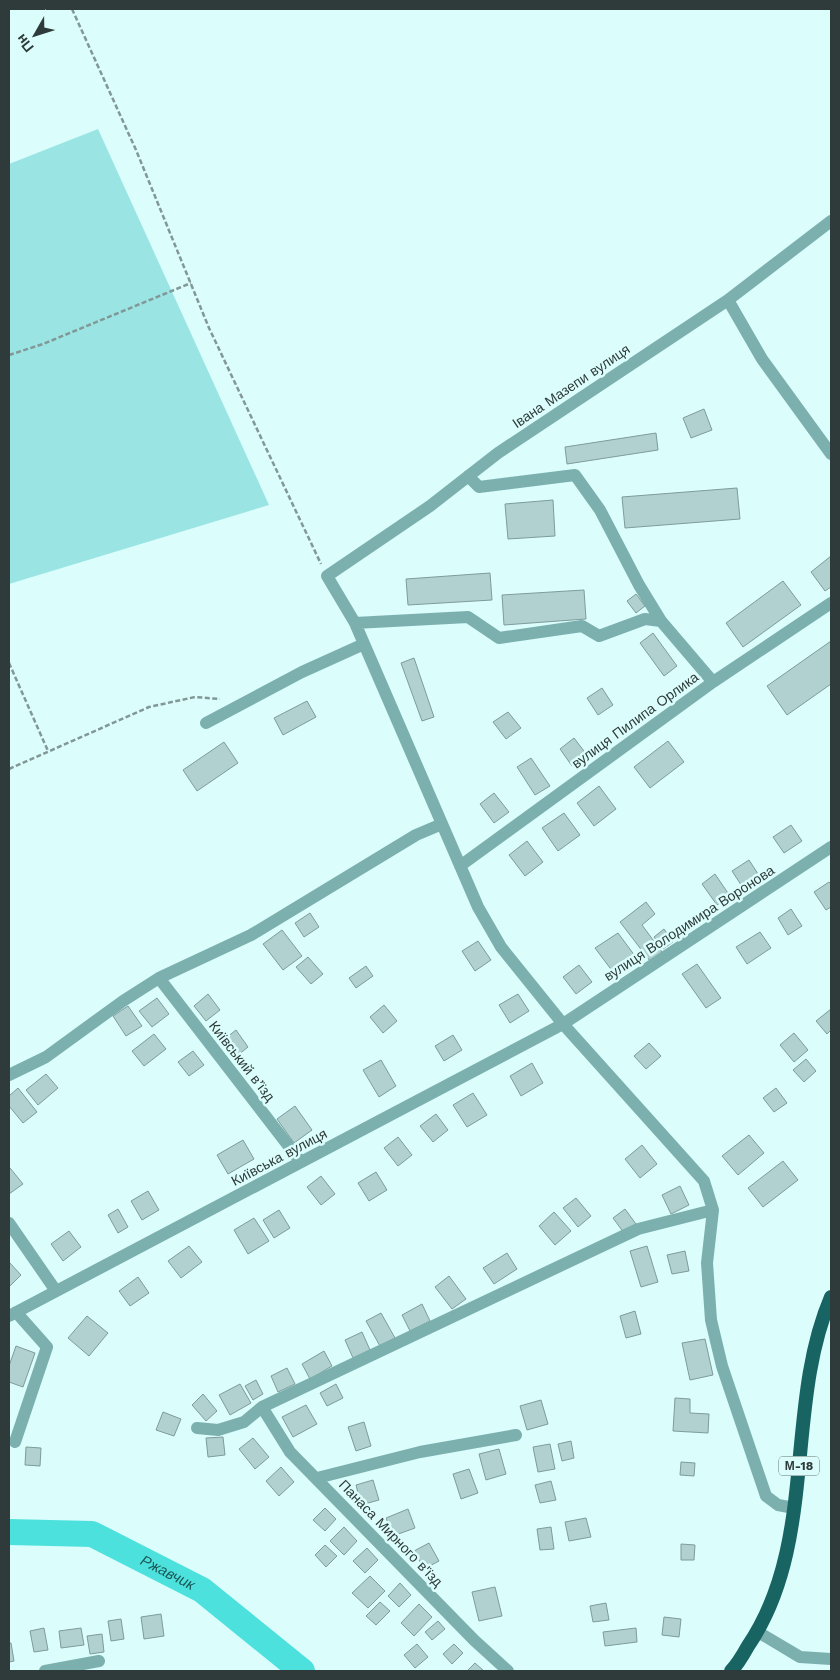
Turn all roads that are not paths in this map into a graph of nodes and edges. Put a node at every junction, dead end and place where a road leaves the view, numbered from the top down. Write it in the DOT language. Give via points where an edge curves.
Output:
graph roads {
  1 [pos="831,221"];
  2 [pos="728,300"];
  3 [pos="831,454"];
  4 [pos="468,476"];
  5 [pos="831,603"];
  6 [pos="661,621"];
  7 [pos="355,623"];
  8 [pos="364,644"];
  9 [pos="713,682"];
  10 [pos="206,723"];
  11 [pos="442,824"];
  12 [pos="831,847"];
  13 [pos="460,866"];
  14 [pos="159,978"];
  15 [pos="563,1024"];
  16 [pos="9,1075"];
  17 [pos="301,1162"];
  18 [pos="713,1210"];
  19 [pos="9,1223"];
  20 [pos="56,1291"];
  21 [pos="831,1296"];
  22 [pos="13,1314"];
  23 [pos="262,1407"];
  24 [pos="197,1428"];
  25 [pos="516,1435"];
  26 [pos="15,1442"];
  27 [pos="317,1478"];
  28 [pos="794,1508"];
  29 [pos="758,1632"];
  30 [pos="831,1659"];
  31 [pos="99,1661"];
  32 [pos="45,1671"];
  33 [pos="508,1671"];
  34 [pos="731,1671"];
  1 -- 2 [label="street, Івана Мазепи вулиця"];
  2 -- 3 [label="street" via="762,359"];
  2 -- 4 [label="street, Івана Мазепи вулиця"];
  4 -- 6 [label="street" via="479,487 575,475 600,510"];
  4 -- 7 [label="street, Івана Мазепи вулиця" via="327,576"];
  5 -- 9 [label="street, вулиця Пилипа Орлика"];
  6 -- 7 [label="street" via="645,619 599,636 582,626 499,638 468,617"];
  6 -- 9 [label="street"];
  7 -- 8 [label="street"];
  8 -- 10 [label="street" via="302,672"];
  8 -- 11 [label="street"];
  9 -- 13 [label="street, вулиця Пилипа Орлика"];
  11 -- 13 [label="street"];
  11 -- 14 [label="street" via="416,835 250,935"];
  12 -- 15 [label="street, вулиця Володимира Воронова"];
  13 -- 15 [label="street" via="478,907 502,947"];
  14 -- 16 [label="street" via="123,1000 46,1057"];
  14 -- 17 [label="street, Київський в’їзд"];
  15 -- 17 [label="street, Київська вулиця"];
  15 -- 18 [label="street" via="704,1181"];
  17 -- 20 [label="street, Київська вулиця"];
  18 -- 23 [label="street" via="638,1229"];
  18 -- 28 [label="street" via="708,1272 711,1320 722,1366 766,1496 778,1505"];
  19 -- 20 [label="street"];
  20 -- 22 [label="street, Київська вулиця"];
  21 -- 28 [label="highway, М-18" via="812,1361"];
  22 -- 26 [label="street" via="47,1346"];
  23 -- 24 [label="street" via="244,1422 218,1430"];
  23 -- 27 [label="street, Панаса Мирного в'їзд" via="290,1452"];
  25 -- 27 [label="street" via="420,1452"];
  27 -- 33 [label="street, Панаса Мирного в'їзд"];
  28 -- 29 [label="highway, М-18" via="773,1603"];
  29 -- 30 [label="street" via="800,1657"];
  29 -- 34 [label="highway, М-18"];
  31 -- 32 [label="street"];
}
